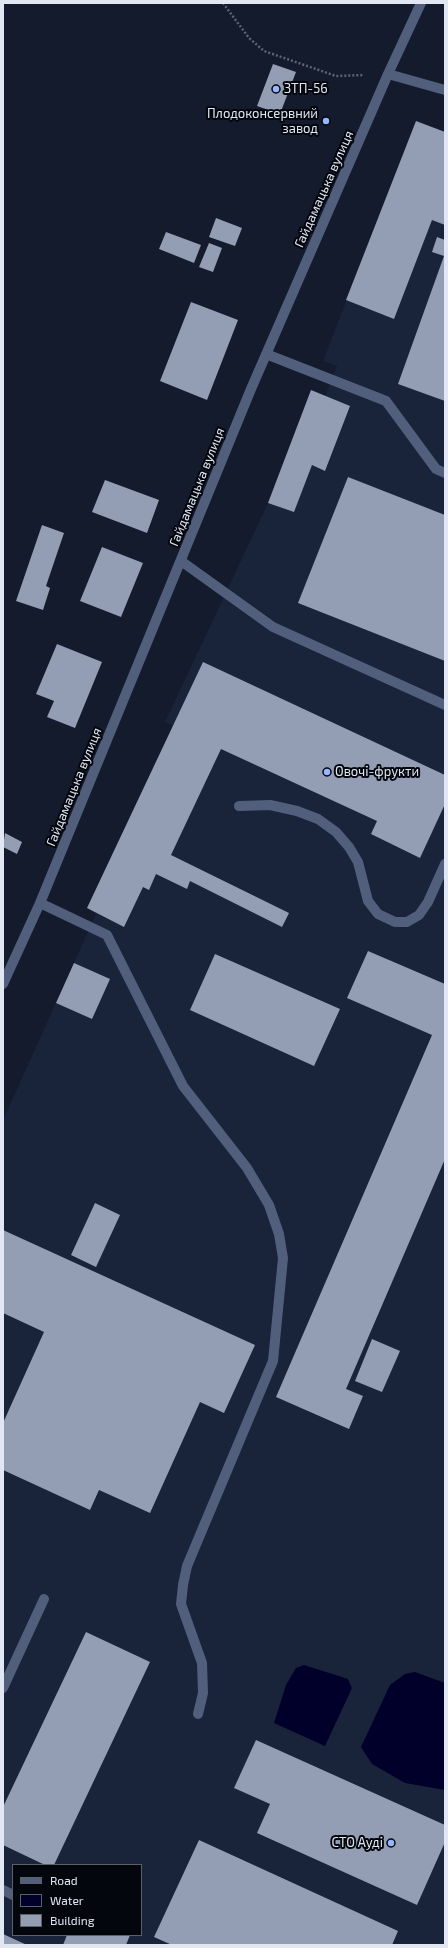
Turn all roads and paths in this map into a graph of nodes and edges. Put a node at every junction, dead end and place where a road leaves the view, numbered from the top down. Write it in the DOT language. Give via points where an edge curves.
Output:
graph roads {
  1 [pos="223,3"];
  2 [pos="421,3"];
  3 [pos="388,74"];
  4 [pos="445,90"];
  5 [pos="266,354"];
  6 [pos="445,473"];
  7 [pos="181,561"];
  8 [pos="445,705"];
  9 [pos="239,806"];
  10 [pos="445,864"];
  11 [pos="40,903"];
  12 [pos="3,984"];
  13 [pos="44,1599"];
  14 [pos="3,1688"];
  15 [pos="198,1714"];
  16 [pos="3,1890"];
  17 [pos="12,1894"];
  1 -- 3 [label="path" via="249,38 264,51 336,76"];
  2 -- 3 [label="street, Гайдамацька вулиця"];
  3 -- 4 [label="street"];
  3 -- 5 [label="street, Гайдамацька вулиця"];
  5 -- 6 [label="street" via="386,401 436,469"];
  5 -- 7 [label="street, Гайдамацька вулиця"];
  7 -- 8 [label="street" via="273,627"];
  7 -- 11 [label="street, Гайдамацька вулиця"];
  9 -- 10 [label="street" via="270,806 297,811 318,819 336,832 358,862 368,901 378,914 394,922 406,922 419,915 428,902"];
  11 -- 12 [label="street, Гайдамацька вулиця"];
  11 -- 15 [label="street" via="107,935 183,1086 247,1168 269,1205 279,1234 283,1258 273,1361 187,1566 183,1585 181,1604 202,1663 203,1692"];
  13 -- 14 [label="street"];
  16 -- 17 [label="street"];
}
